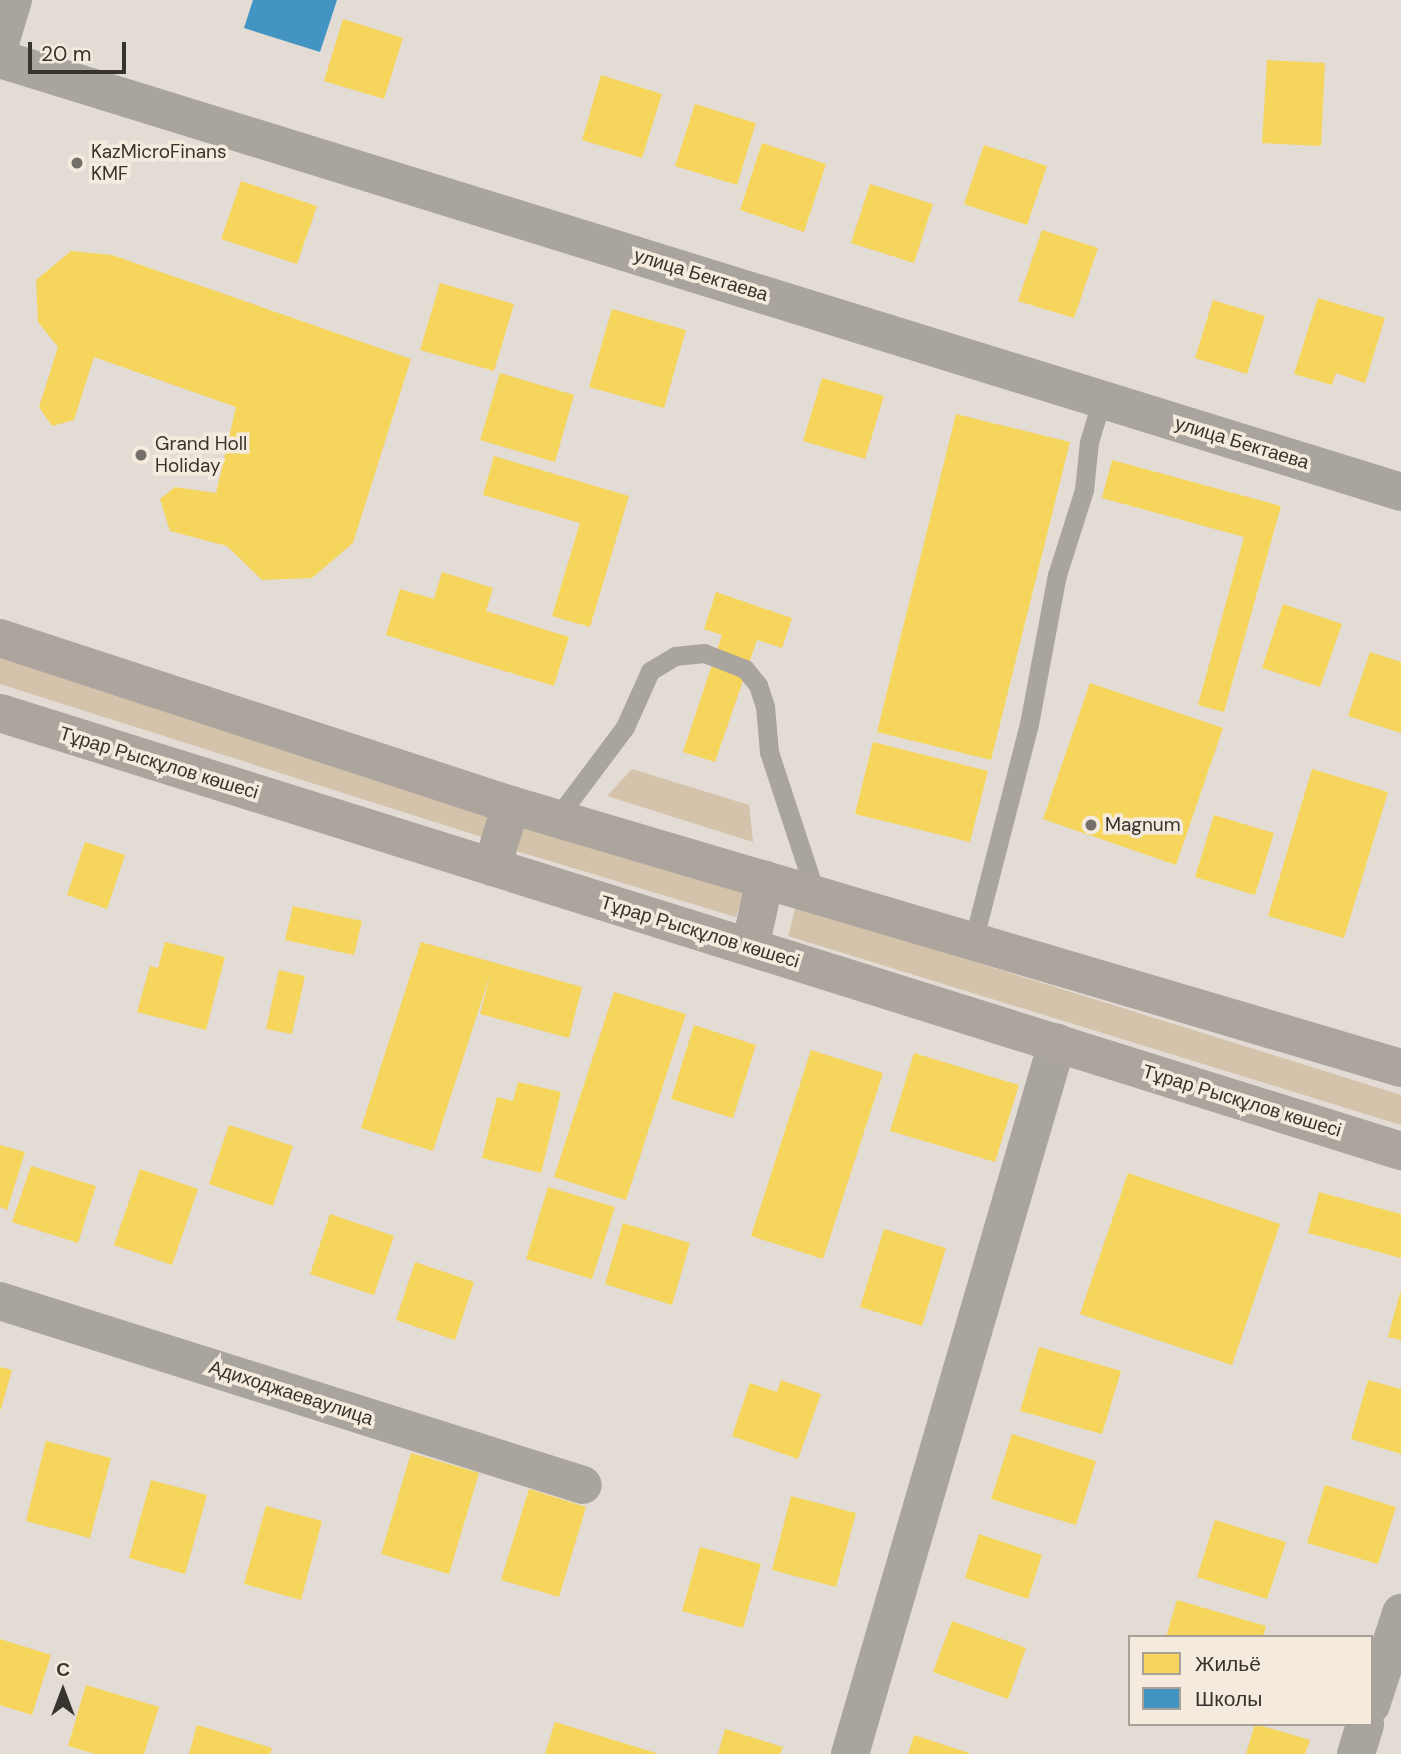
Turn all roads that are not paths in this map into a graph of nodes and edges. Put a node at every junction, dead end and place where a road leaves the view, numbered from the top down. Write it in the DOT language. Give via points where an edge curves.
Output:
graph roads {
  1 [pos="13,0"];
  2 [pos="0,43"];
  3 [pos="0,59"];
  4 [pos="1102,399"];
  5 [pos="1401,492"];
  6 [pos="0,638"];
  7 [pos="0,713"];
  8 [pos="511,805"];
  9 [pos="556,819"];
  10 [pos="492,867"];
  11 [pos="765,880"];
  12 [pos="817,895"];
  13 [pos="973,942"];
  14 [pos="750,947"];
  15 [pos="1057,1043"];
  16 [pos="1401,1068"];
  17 [pos="1401,1151"];
  18 [pos="0,1301"];
  19 [pos="583,1485"];
  20 [pos="1401,1613"];
  21 [pos="1373,1701"];
  22 [pos="1373,1708"];
  23 [pos="1401,1718"];
  24 [pos="1364,1726"];
  25 [pos="850,1754"];
  26 [pos="1356,1754"];
  1 -- 2 [label="street"];
  3 -- 4 [label="street, улица Бектаева"];
  4 -- 5 [label="street, улица Бектаева"];
  4 -- 13 [label="lane" via="1088,442 1084,490 1058,575 1029,724"];
  6 -- 8 [label="main road"];
  7 -- 10 [label="main road, Тұрар Рыскұлов көшесі"];
  8 -- 9 [label="main road"];
  8 -- 10 [label="main road"];
  9 -- 11 [label="main road"];
  9 -- 12 [label="lane" via="625,727 650,671 675,656 704,653 745,669 758,685 769,751"];
  10 -- 14 [label="main road, Тұрар Рыскұлов көшесі"];
  11 -- 12 [label="main road"];
  11 -- 14 [label="main road"];
  12 -- 13 [label="main road"];
  13 -- 16 [label="main road"];
  14 -- 15 [label="main road, Тұрар Рыскұлов көшесі"];
  15 -- 17 [label="main road, Тұрар Рыскұлов көшесі"];
  15 -- 25 [label="street"];
  18 -- 19 [label="street, Адиходжаеваулица"];
  20 -- 21 [label="street"];
  22 -- 23 [label="street"];
  24 -- 26 [label="street"];
}
